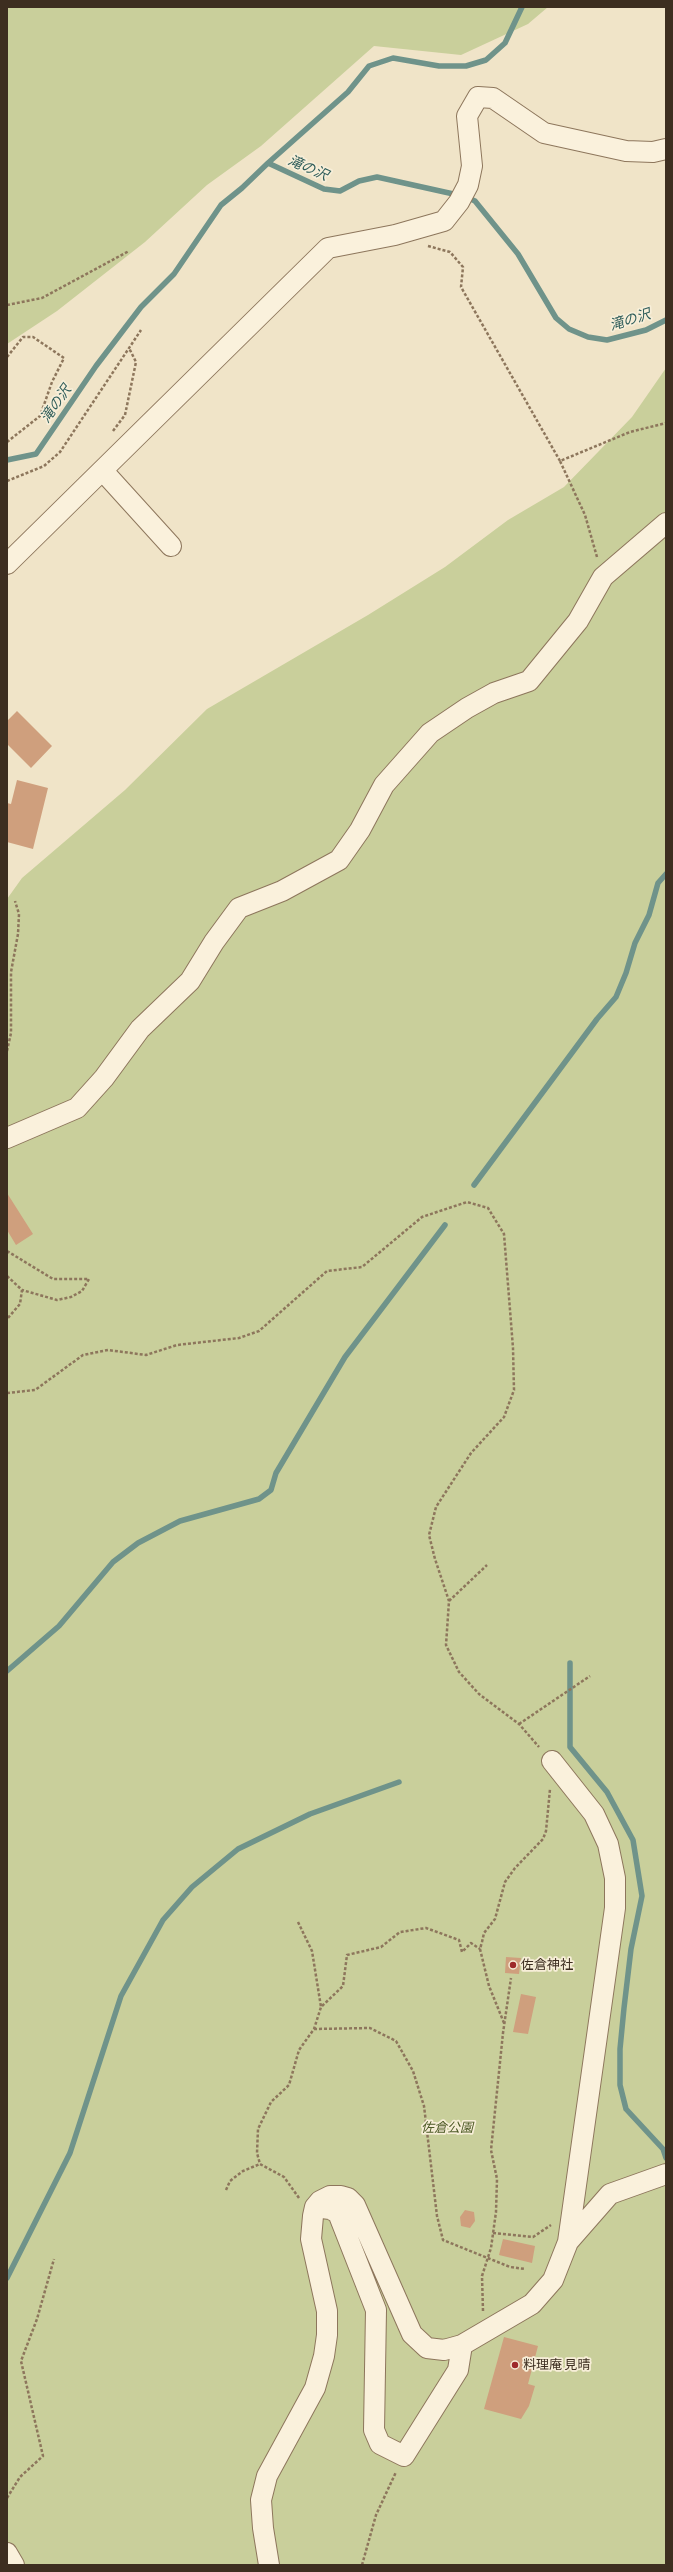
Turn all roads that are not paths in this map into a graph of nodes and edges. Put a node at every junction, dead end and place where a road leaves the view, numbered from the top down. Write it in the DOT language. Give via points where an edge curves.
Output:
graph roads {
  1 [pos="666,148"];
  2 [pos="107,467"];
  3 [pos="666,523"];
  4 [pos="171,546"];
  5 [pos="7,564"];
  6 [pos="7,1138"];
  7 [pos="552,1761"];
  8 [pos="666,2174"];
  9 [pos="308,2203"];
  10 [pos="568,2242"];
  11 [pos="462,2345"];
  12 [pos="7,2554"];
  13 [pos="14,2565"];
  14 [pos="269,2565"];
  1 -- 2 [label="street" via="654,152 626,151 544,133 493,98 478,97 467,116 472,166 464,194 444,221 395,236 328,248"];
  2 -- 4 [label="street"];
  2 -- 5 [label="street"];
  3 -- 6 [label="street" via="603,577 578,621 529,681 494,693 430,733 384,785 360,830 339,860 282,891 240,908 214,942 190,981 140,1029 104,1078 77,1108"];
  7 -- 10 [label="street" via="594,1814 608,1844 615,1878 614,1908 588,2110"];
  8 -- 10 [label="street" via="610,2194"];
  9 -- 11 [label="street" via="330,2196 348,2198 355,2205 412,2334 428,2348 444,2350"];
  9 -- 11 [label="street" via="338,2214 376,2310 374,2430 380,2444 404,2456 458,2370"];
  9 -- 14 [label="street" via="311,2239 327,2311 328,2335 314,2388 267,2476 261,2500"];
  10 -- 11 [label="street" via="553,2280 532,2304"];
  12 -- 13 [label="street"];
}
